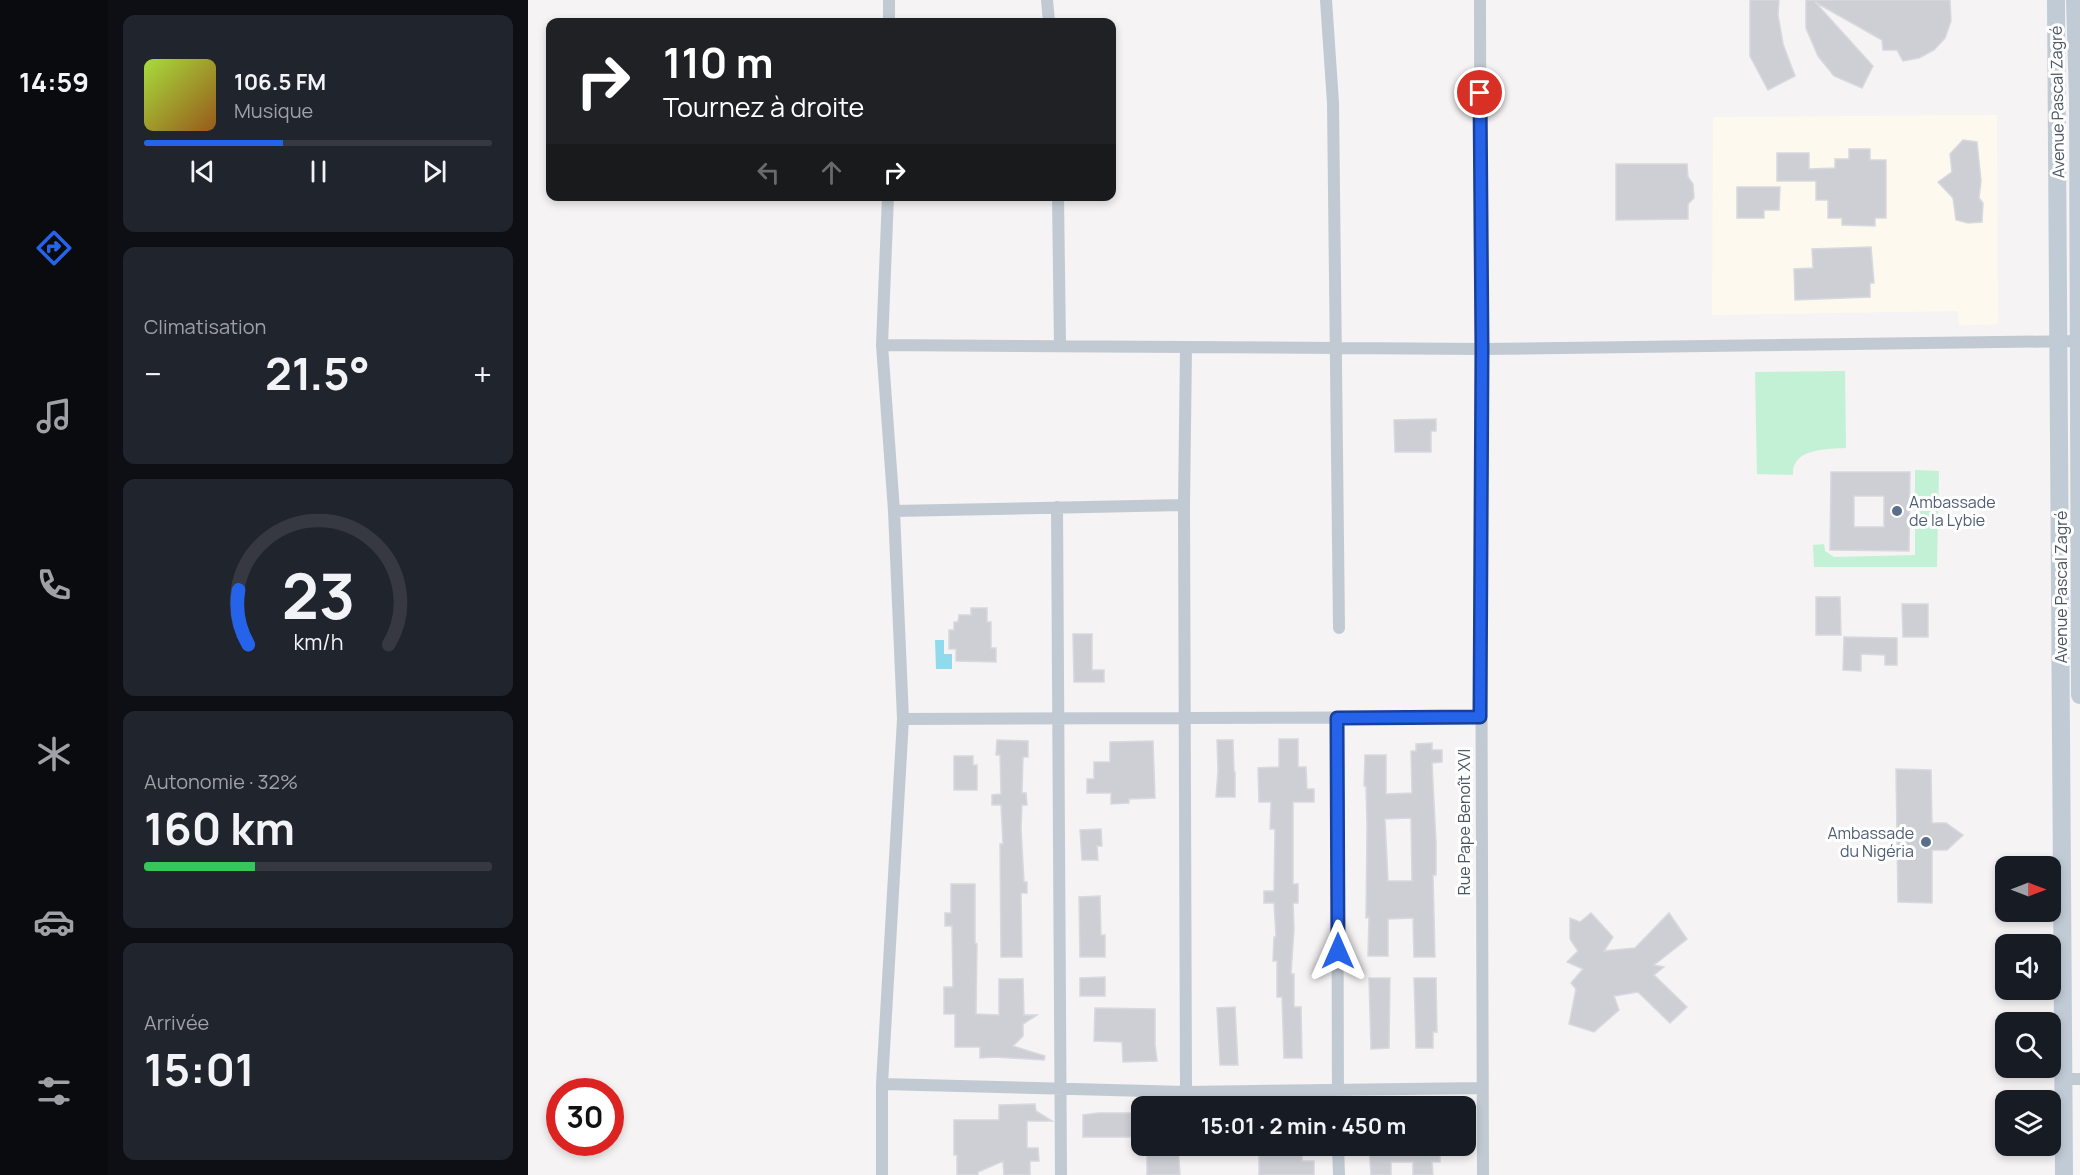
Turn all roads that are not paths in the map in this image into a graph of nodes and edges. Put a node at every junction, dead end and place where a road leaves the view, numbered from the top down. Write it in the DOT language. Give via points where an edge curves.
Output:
graph roads {
  1 [pos="889,0"];
  2 [pos="1047,0"];
  3 [pos="1326,0"];
  4 [pos="1479,0"];
  5 [pos="2056,0"];
  6 [pos="2075,0"];
  7 [pos="889,18"];
  8 [pos="1049,18"];
  9 [pos="888,201"];
  10 [pos="1058,201"];
  11 [pos="2079,341"];
  12 [pos="2059,342"];
  13 [pos="882,345"];
  14 [pos="1060,346"];
  15 [pos="1186,347"];
  16 [pos="1336,348"];
  17 [pos="1482,349"];
  18 [pos="1184,505"];
  19 [pos="1057,507"];
  20 [pos="894,511"];
  21 [pos="1339,628"];
  22 [pos="2061,692"];
  23 [pos="2080,693"];
  24 [pos="1480,717"];
  25 [pos="1186,718"];
  26 [pos="1337,718"];
  27 [pos="903,719"];
  28 [pos="1057,719"];
  29 [pos="2072,1079"];
  30 [pos="882,1084"];
  31 [pos="1482,1088"];
  32 [pos="1060,1090"];
  33 [pos="1338,1090"];
  34 [pos="1186,1092"];
  35 [pos="1338,1096"];
  36 [pos="1338,1156"];
  37 [pos="882,1175"];
  38 [pos="1061,1175"];
  39 [pos="1339,1175"];
  40 [pos="1483,1175"];
  41 [pos="2064,1175"];
  1 -- 7 [label="street"];
  2 -- 8 [label="street"];
  3 -- 16 [label="street" via="1333,103"];
  4 -- 17 [label="street, Rue Pape Benoît XVI"];
  5 -- 12 [label="main road, Avenue Pascal Zagré"];
  6 -- 11 [label="main road, Avenue Pascal Zagré"];
  9 -- 13 [label="street"];
  10 -- 14 [label="street"];
  11 -- 12 [label="street"];
  11 -- 23 [label="main road, Avenue Pascal Zagré"];
  12 -- 17 [label="street"];
  12 -- 22 [label="main road, Avenue Pascal Zagré"];
  13 -- 14 [label="street"];
  13 -- 20 [label="street"];
  14 -- 15 [label="street"];
  15 -- 16 [label="street"];
  15 -- 18 [label="street"];
  16 -- 17 [label="street"];
  16 -- 21 [label="street"];
  17 -- 24 [label="street, Rue Pape Benoît XVI"];
  18 -- 19 [label="street"];
  18 -- 25 [label="street"];
  19 -- 20 [label="street"];
  19 -- 28 [label="street"];
  20 -- 27 [label="street"];
  22 -- 23 [label="street"];
  22 -- 29 [label="main road, Avenue Pascal Zagré"];
  24 -- 26 [label="street"];
  24 -- 31 [label="street, Rue Pape Benoît XVI"];
  25 -- 26 [label="street"];
  25 -- 28 [label="street"];
  25 -- 34 [label="street"];
  26 -- 33 [label="street"];
  27 -- 28 [label="street"];
  27 -- 30 [label="street"];
  28 -- 32 [label="street"];
  29 -- 41 [label="main road, Avenue Pascal Zagré"];
  30 -- 32 [label="street"];
  30 -- 37 [label="street"];
  31 -- 33 [label="street"];
  31 -- 40 [label="street, Rue Pape Benoît XVI"];
  32 -- 34 [label="street"];
  32 -- 38 [label="street"];
  33 -- 34 [label="street"];
  33 -- 35 [label="street"];
  36 -- 39 [label="street"];
}
